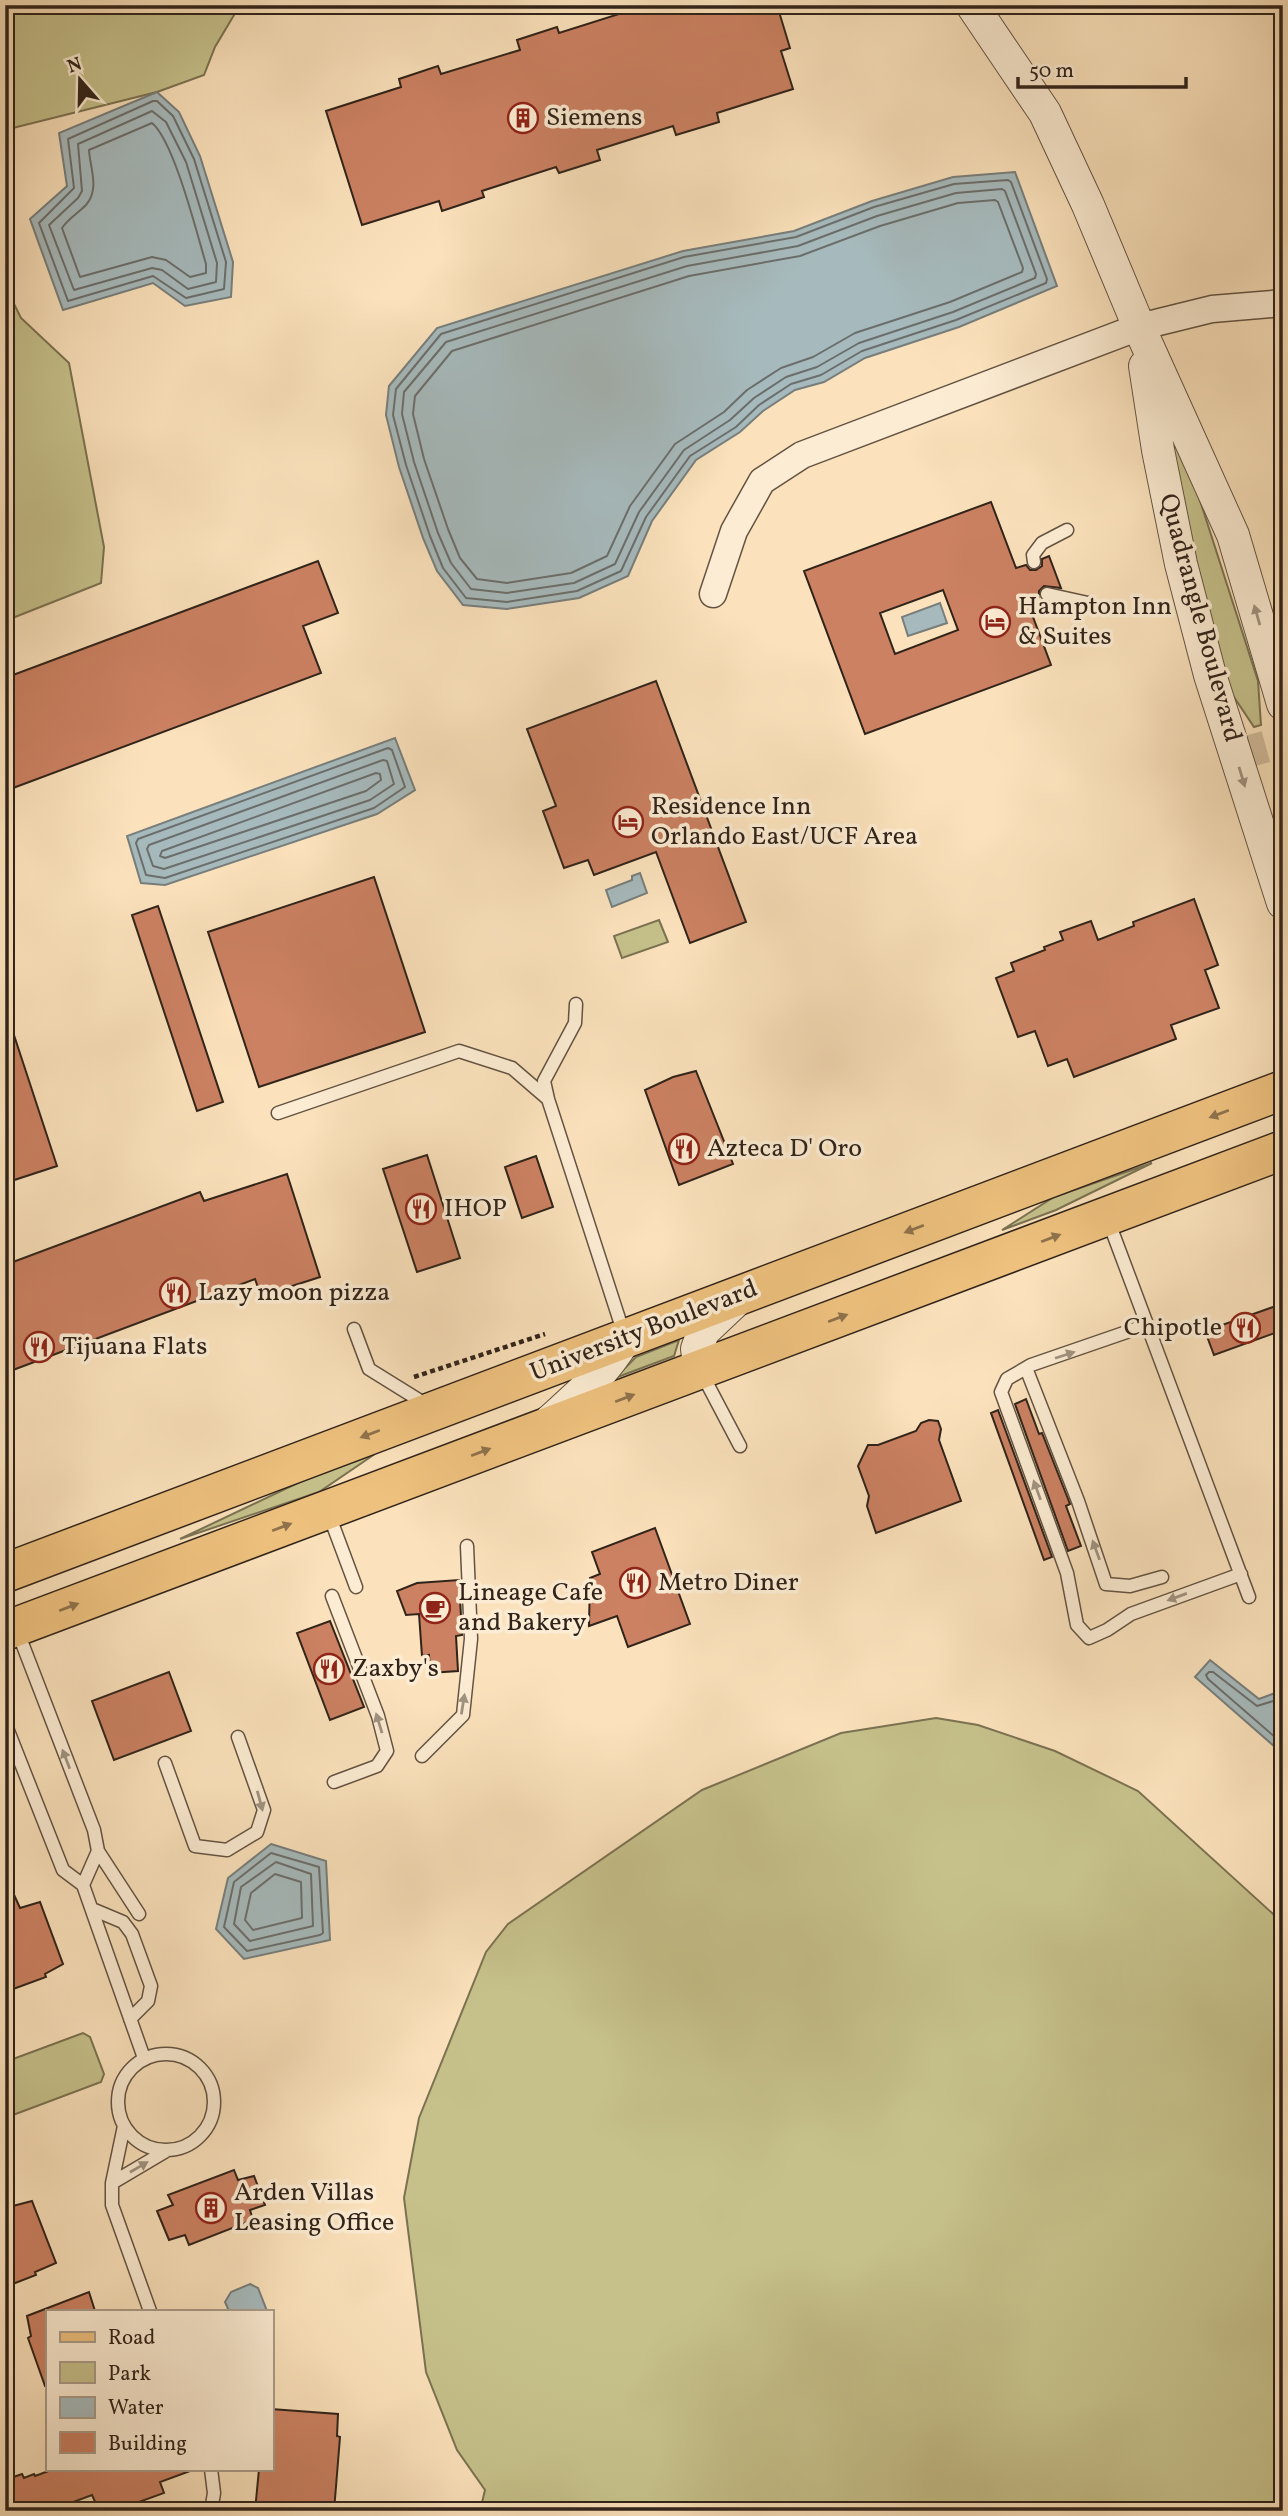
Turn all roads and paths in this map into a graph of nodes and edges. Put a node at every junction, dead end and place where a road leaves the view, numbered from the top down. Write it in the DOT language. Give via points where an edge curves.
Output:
graph roads {
  1 [pos="972,5"];
  2 [pos="1283,303"];
  3 [pos="1139,327"];
  4 [pos="1067,530"];
  5 [pos="1034,562"];
  6 [pos="713,594"];
  7 [pos="1047,594"];
  8 [pos="1088,603"];
  9 [pos="1283,704"];
  10 [pos="1283,903"];
  11 [pos="576,1004"];
  12 [pos="1283,1090"];
  13 [pos="548,1099"];
  14 [pos="278,1113"];
  15 [pos="1283,1150"];
  16 [pos="1106,1217"];
  17 [pos="743,1294"];
  18 [pos="1147,1325"];
  19 [pos="354,1329"];
  20 [pos="625,1339"];
  21 [pos="1026,1368"];
  22 [pos="700,1370"];
  23 [pos="434,1409"];
  24 [pos="538,1431"];
  25 [pos="740,1446"];
  26 [pos="327,1510"];
  27 [pos="100,1537"];
  28 [pos="467,1546"];
  29 [pos="5,1573"];
  30 [pos="1241,1574"];
  31 [pos="1162,1577"];
  32 [pos="356,1587"];
  33 [pos="332,1596"];
  34 [pos="1249,1597"];
  35 [pos="9,1623"];
  36 [pos="5,1723"];
  37 [pos="238,1737"];
  38 [pos="422,1756"];
  39 [pos="164,1763"];
  40 [pos="334,1782"];
  41 [pos="98,1851"];
  42 [pos="83,1885"];
  43 [pos="92,1909"];
  44 [pos="139,1914"];
  45 [pos="131,2019"];
  46 [pos="144,2058"];
  47 [pos="124,2126"];
  48 [pos="166,2151"];
  49 [pos="112,2183"];
  50 [pos="150,2310"];
  51 [pos="211,2470"];
  52 [pos="211,2511"];
  1 -- 3 [label="street, Quadrangle Boulevard" via="1045,113"];
  2 -- 3 [label="street" via="1212,309"];
  3 -- 6 [label="street" via="802,455 762,481 734,531"];
  9 -- 3 [label="street, Quadrangle Boulevard, one-way" via="1233,535"];
  3 -- 10 [label="street, Quadrangle Boulevard, one-way" via="1181,564 1210,674"];
  4 -- 5 [label="lane" via="1042,543 1033,555"];
  7 -- 8 [label="lane"];
  11 -- 13 [label="lane" via="575,1023 544,1081"];
  12 -- 17 [label="main road, University Boulevard, one-way"];
  13 -- 14 [label="lane" via="512,1068 459,1051"];
  13 -- 20 [label="lane"];
  15 -- 16 [label="main road"];
  16 -- 18 [label="lane"];
  22 -- 16 [label="main road, one-way"];
  17 -- 20 [label="main road, University Boulevard"];
  17 -- 22 [label="street" via="703,1332 697,1349"];
  21 -- 18 [label="lane, one-way"];
  18 -- 30 [label="lane"];
  19 -- 23 [label="lane" via="369,1369"];
  20 -- 23 [label="main road, University Boulevard"];
  20 -- 24 [label="street" via="593,1384"];
  30 -- 21 [label="lane, one-way" via="1131,1614 1089,1638 1077,1625 1067,1573 1001,1392 1007,1379"];
  31 -- 21 [label="lane, one-way" via="1130,1586 1106,1584"];
  24 -- 22 [label="main road, one-way"];
  22 -- 25 [label="lane"];
  23 -- 27 [label="main road, University Boulevard, one-way"];
  26 -- 24 [label="main road, one-way"];
  26 -- 32 [label="lane"];
  35 -- 26 [label="main road, one-way"];
  27 -- 29 [label="main road, University Boulevard"];
  27 -- 35 [label="main road" via="30,1587"];
  38 -- 28 [label="lane, one-way" via="463,1715 471,1639"];
  30 -- 34 [label="lane"];
  40 -- 33 [label="lane, one-way" via="377,1766 387,1751"];
  41 -- 35 [label="lane, one-way" via="94,1830"];
  36 -- 42 [label="lane" via="63,1870"];
  37 -- 39 [label="lane, one-way" via="264,1810 257,1832 227,1850 195,1846"];
  41 -- 42 [label="lane"];
  41 -- 44 [label="lane"];
  42 -- 43 [label="lane"];
  43 -- 45 [label="lane"];
  43 -- 45 [label="lane" via="128,1928 151,1986 148,2001"];
  45 -- 46 [label="lane"];
  46 -- 47 [label="lane" via="121,2084 118,2105"];
  46 -- 48 [label="lane" via="162,2053 188,2059 202,2068 215,2099 207,2130 189,2145"];
  47 -- 48 [label="lane" via="142,2144"];
  47 -- 49 [label="lane"];
  49 -- 48 [label="lane, one-way"];
  49 -- 50 [label="lane" via="112,2205"];
  51 -- 52 [label="lane"];
}
